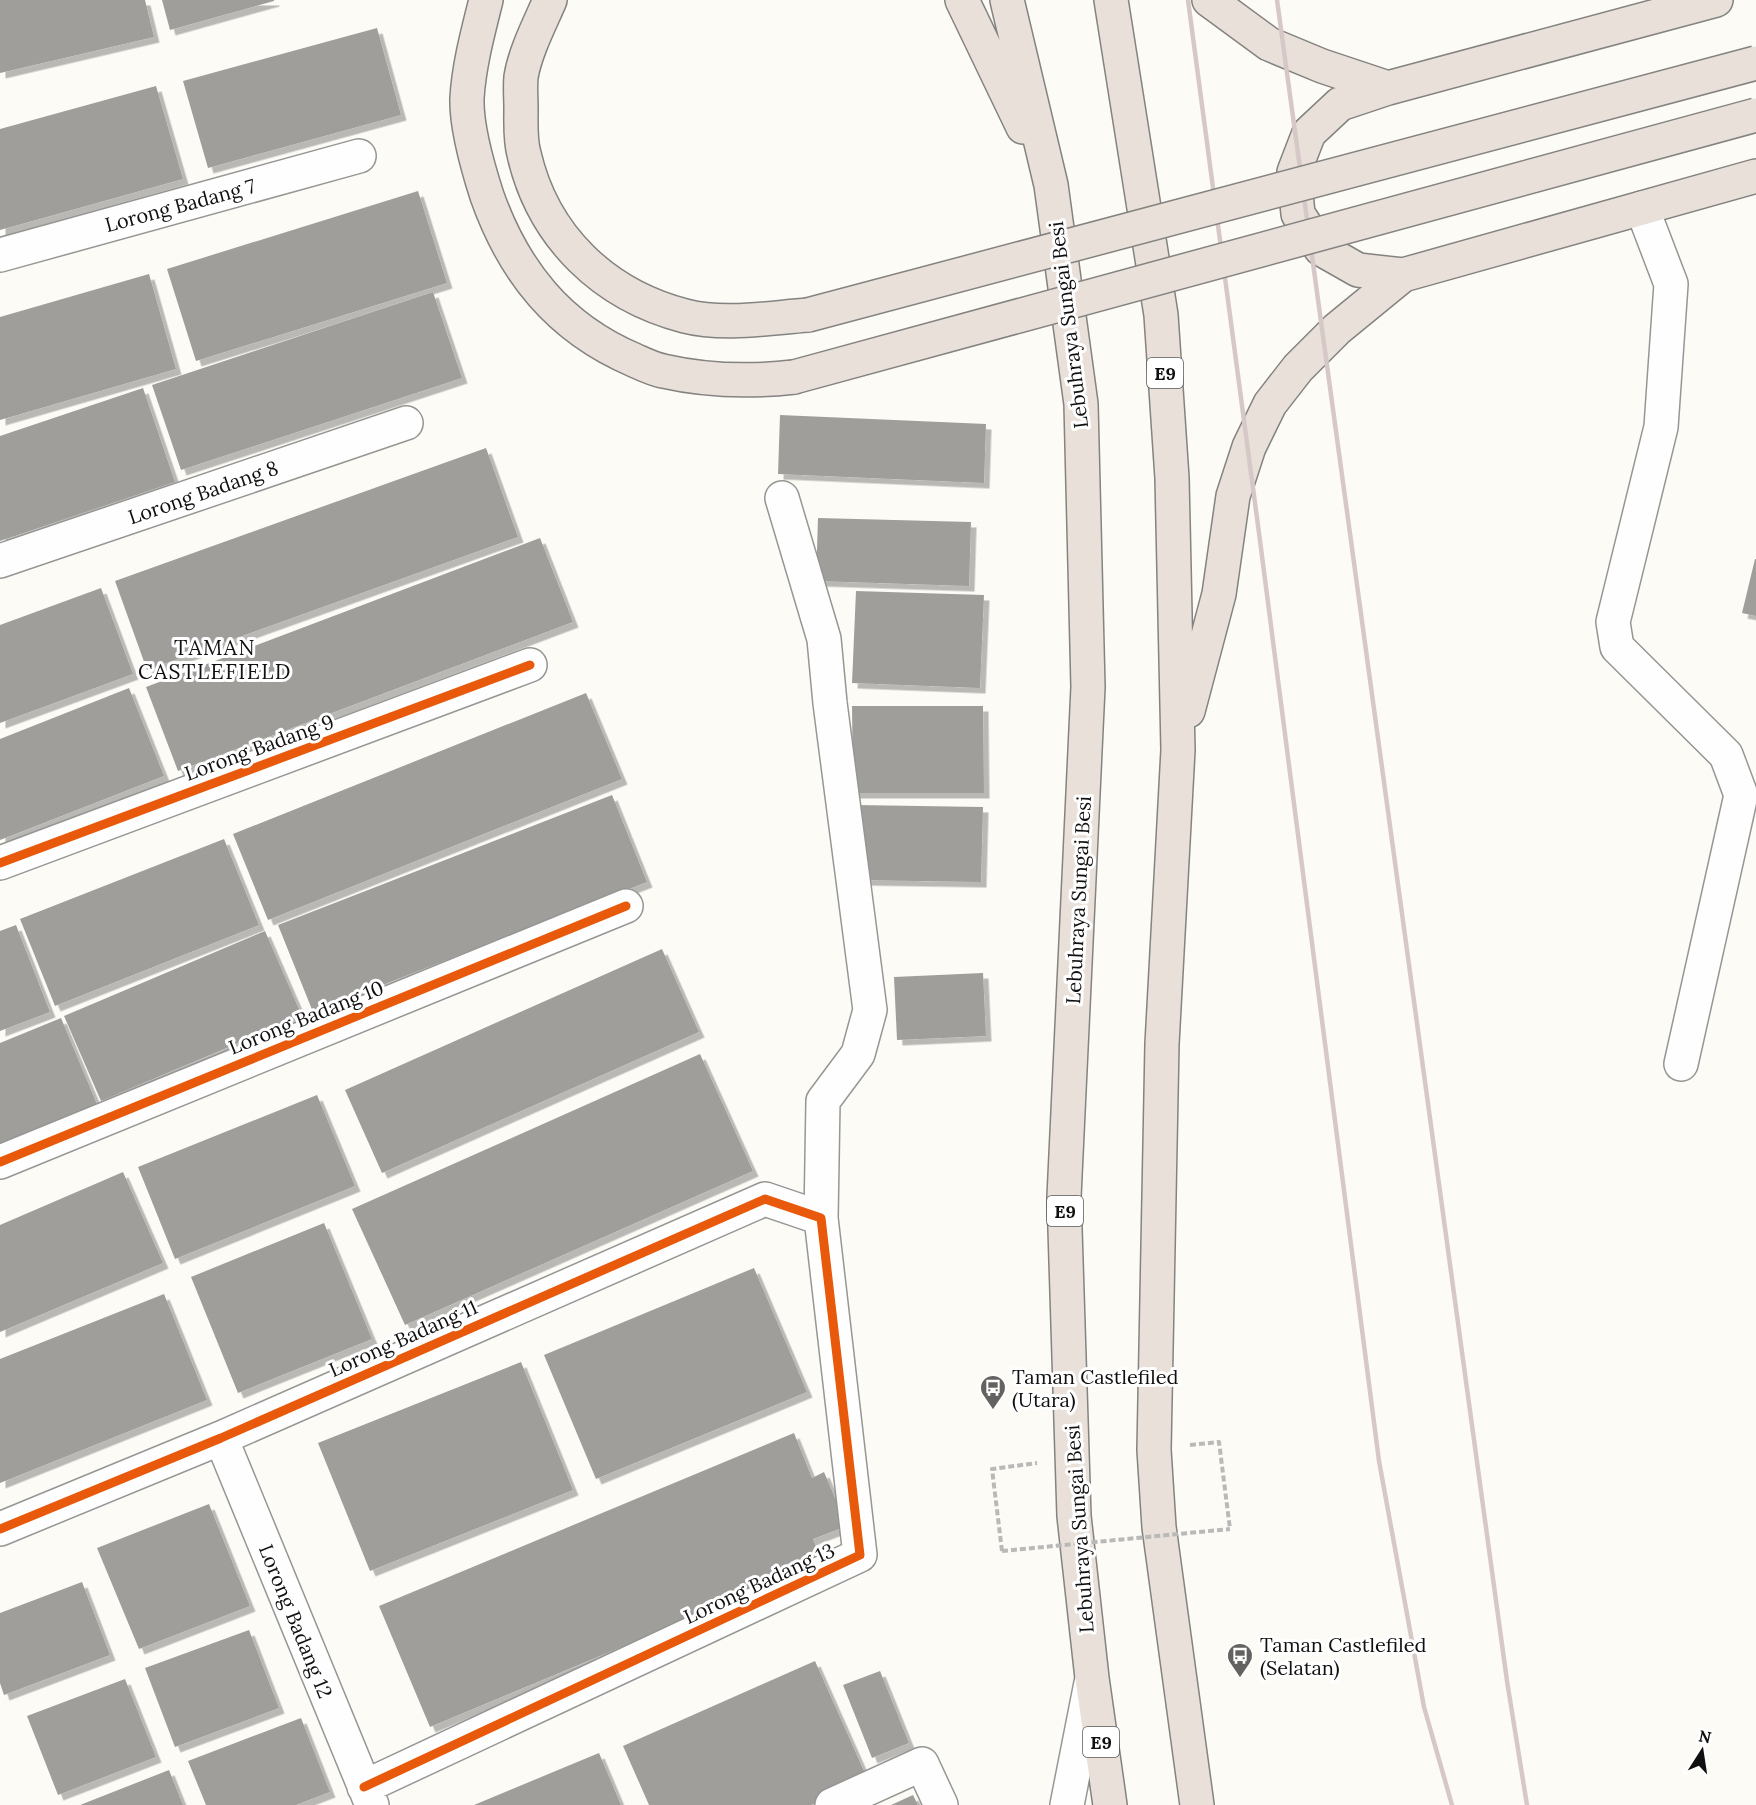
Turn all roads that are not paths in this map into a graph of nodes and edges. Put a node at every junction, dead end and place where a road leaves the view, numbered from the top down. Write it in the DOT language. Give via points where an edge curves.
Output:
graph roads {
  1 [pos="486,0"];
  2 [pos="550,0"];
  3 [pos="962,0"];
  4 [pos="1007,0"];
  5 [pos="1111,0"];
  6 [pos="1209,0"];
  7 [pos="1716,0"];
  8 [pos="1756,63"];
  9 [pos="1388,88"];
  10 [pos="1756,115"];
  11 [pos="359,156"];
  12 [pos="1756,176"];
  13 [pos="1051,185"];
  14 [pos="1642,208"];
  15 [pos="0,255"];
  16 [pos="1403,275"];
  17 [pos="406,423"];
  18 [pos="782,498"];
  19 [pos="0,561"];
  20 [pos="530,665"];
  21 [pos="1178,750"];
  22 [pos="0,863"];
  23 [pos="626,906"];
  24 [pos="1681,1064"];
  25 [pos="0,1162"];
  26 [pos="821,1218"];
  27 [pos="221,1438"];
  28 [pos="0,1529"];
  29 [pos="1092,1678"];
  30 [pos="368,1796"];
  31 [pos="832,1805"];
  32 [pos="941,1805"];
  33 [pos="1067,1805"];
  34 [pos="1110,1805"];
  35 [pos="1197,1805"];
  1 -- 10 [label="highway, bridge" via="472,57 467,100 473,146 497,223 545,300 579,331 661,371 708,379 755,381 794,377"];
  2 -- 8 [label="highway, bridge" via="522,76 521,115 523,152 533,185 553,226 607,282 643,302 687,317 728,321 808,315"];
  3 -- 13 [label="highway"];
  4 -- 13 [label="highway, Lebuhraya Sungai Besi / E9"];
  5 -- 21 [label="highway, E9" via="1161,315 1172,477"];
  6 -- 9 [label="highway" via="1269,44"];
  7 -- 9 [label="highway"];
  9 -- 16 [label="highway" via="1340,104 1309,133 1294,172 1298,214 1321,249 1358,270"];
  11 -- 15 [label="street, Lorong Badang 7"];
  12 -- 14 [label="highway"];
  13 -- 29 [label="highway, Lebuhraya Sungai Besi / E9" via="1081,404 1088,687 1064,1197 1074,1516"];
  14 -- 16 [label="highway"];
  14 -- 24 [label="street" via="1671,284 1662,427 1613,622 1617,647 1726,755 1741,795"];
  16 -- 21 [label="highway" via="1337,329 1298,368 1270,404 1249,447 1233,496 1219,594"];
  17 -- 19 [label="street, Lorong Badang 8"];
  18 -- 26 [label="street" via="824,639 870,1010 858,1054 823,1101"];
  20 -- 22 [label="street, Lorong Badang 9"];
  21 -- 35 [label="highway, E9" via="1162,1044 1154,1450 1159,1527"];
  23 -- 25 [label="street, Lorong Badang 10"];
  26 -- 27 [label="street, Lorong Badang 11" via="765,1199"];
  26 -- 30 [label="street, Lorong Badang 13" via="860,1555"];
  27 -- 28 [label="street, Lorong Badang 11"];
  27 -- 30 [label="street, Lorong Badang 12"];
  29 -- 33 [label="street"];
  29 -- 34 [label="highway, Lebuhraya Sungai Besi / E9"];
  31 -- 32 [label="street" via="922,1764"];
}
